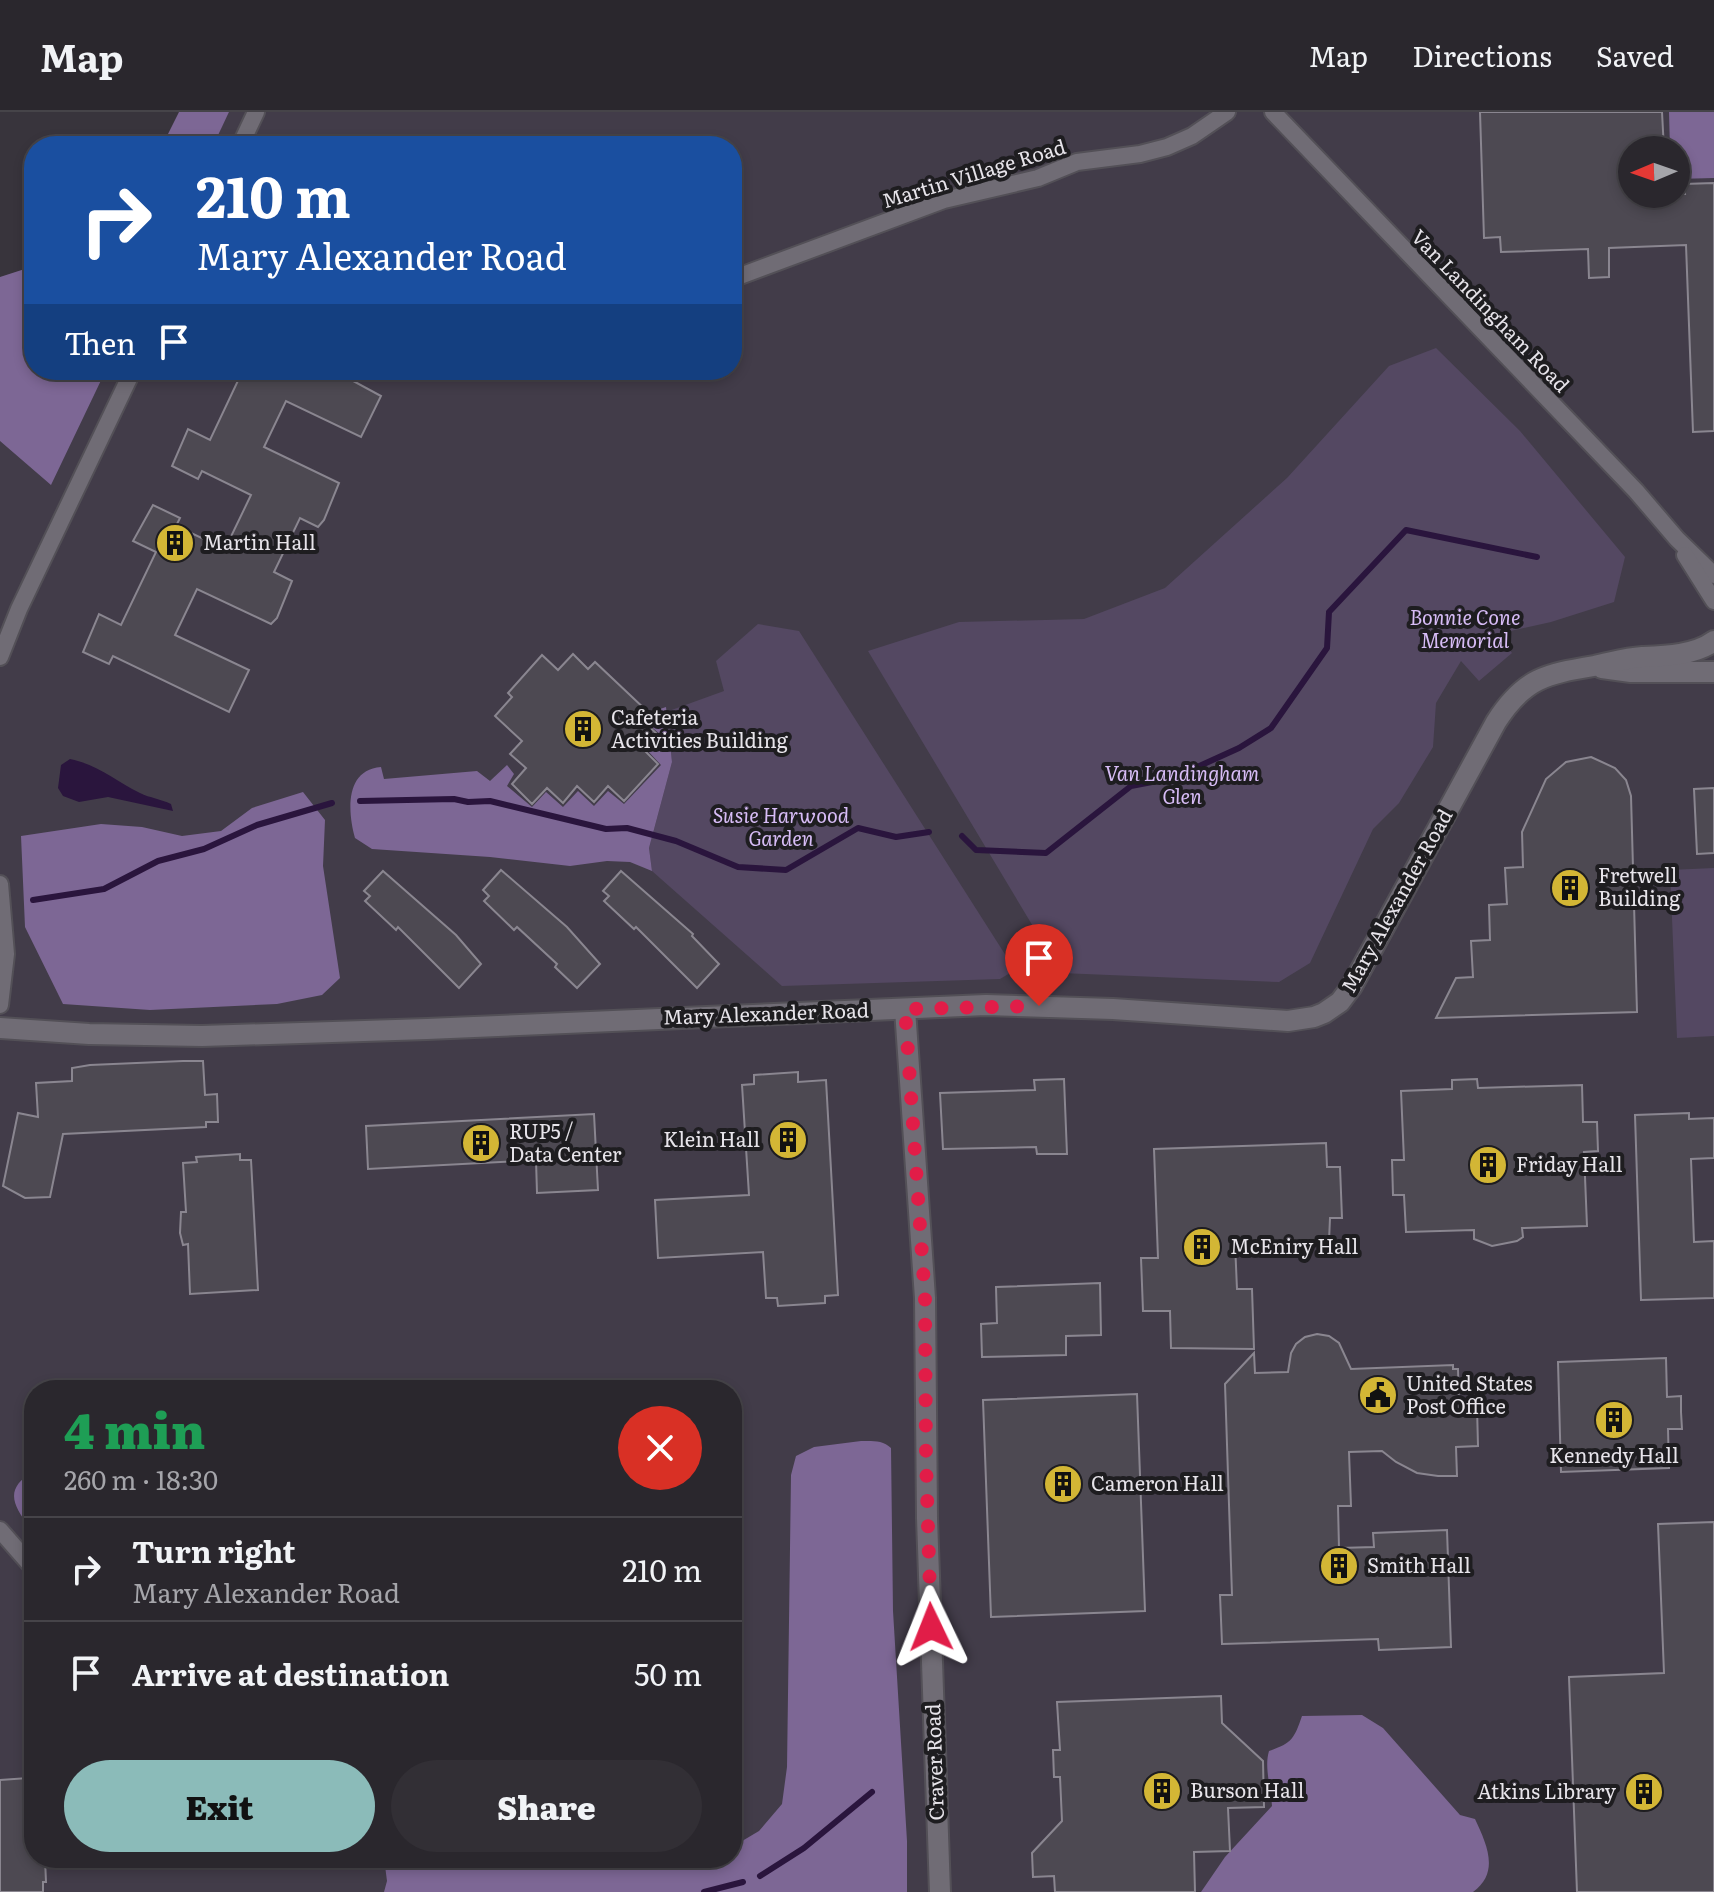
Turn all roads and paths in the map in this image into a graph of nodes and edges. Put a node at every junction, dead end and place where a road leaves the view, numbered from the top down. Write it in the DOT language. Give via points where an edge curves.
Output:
graph roads {
  1 [pos="256,112"];
  2 [pos="1227,112"];
  3 [pos="1273,112"];
  4 [pos="245,136"];
  5 [pos="742,275"];
  6 [pos="128,380"];
  7 [pos="1677,539"];
  8 [pos="1714,575"];
  9 [pos="1714,601"];
  10 [pos="1714,641"];
  11 [pos="0,657"];
  12 [pos="1582,668"];
  13 [pos="1714,672"];
  14 [pos="0,884"];
  15 [pos="0,1005"];
  16 [pos="905,1009"];
  17 [pos="0,1028"];
  18 [pos="0,1530"];
  19 [pos="24,1558"];
  20 [pos="940,1892"];
  1 -- 4 [label="street"];
  2 -- 5 [label="street, Martin Village Road" via="1167,147 1077,162 1038,178 944,200"];
  3 -- 7 [label="street, Van Landingham Road"];
  6 -- 11 [label="street"];
  7 -- 8 [label="street, Van Landingham Road"];
  7 -- 9 [label="street, Van Landingham Road"];
  10 -- 12 [label="street, Mary Alexander Road" via="1678,654 1622,658"];
  12 -- 13 [label="street, Mary Alexander Road"];
  12 -- 16 [label="street, Mary Alexander Road" via="1541,677 1503,712 1352,986 1324,1013 1271,1021 1039,1006"];
  14 -- 15 [label="street" via="6,954"];
  16 -- 17 [label="street, Mary Alexander Road" via="202,1036"];
  16 -- 20 [label="street, Craver Road" via="925,1298"];
  18 -- 19 [label="street"];
}
